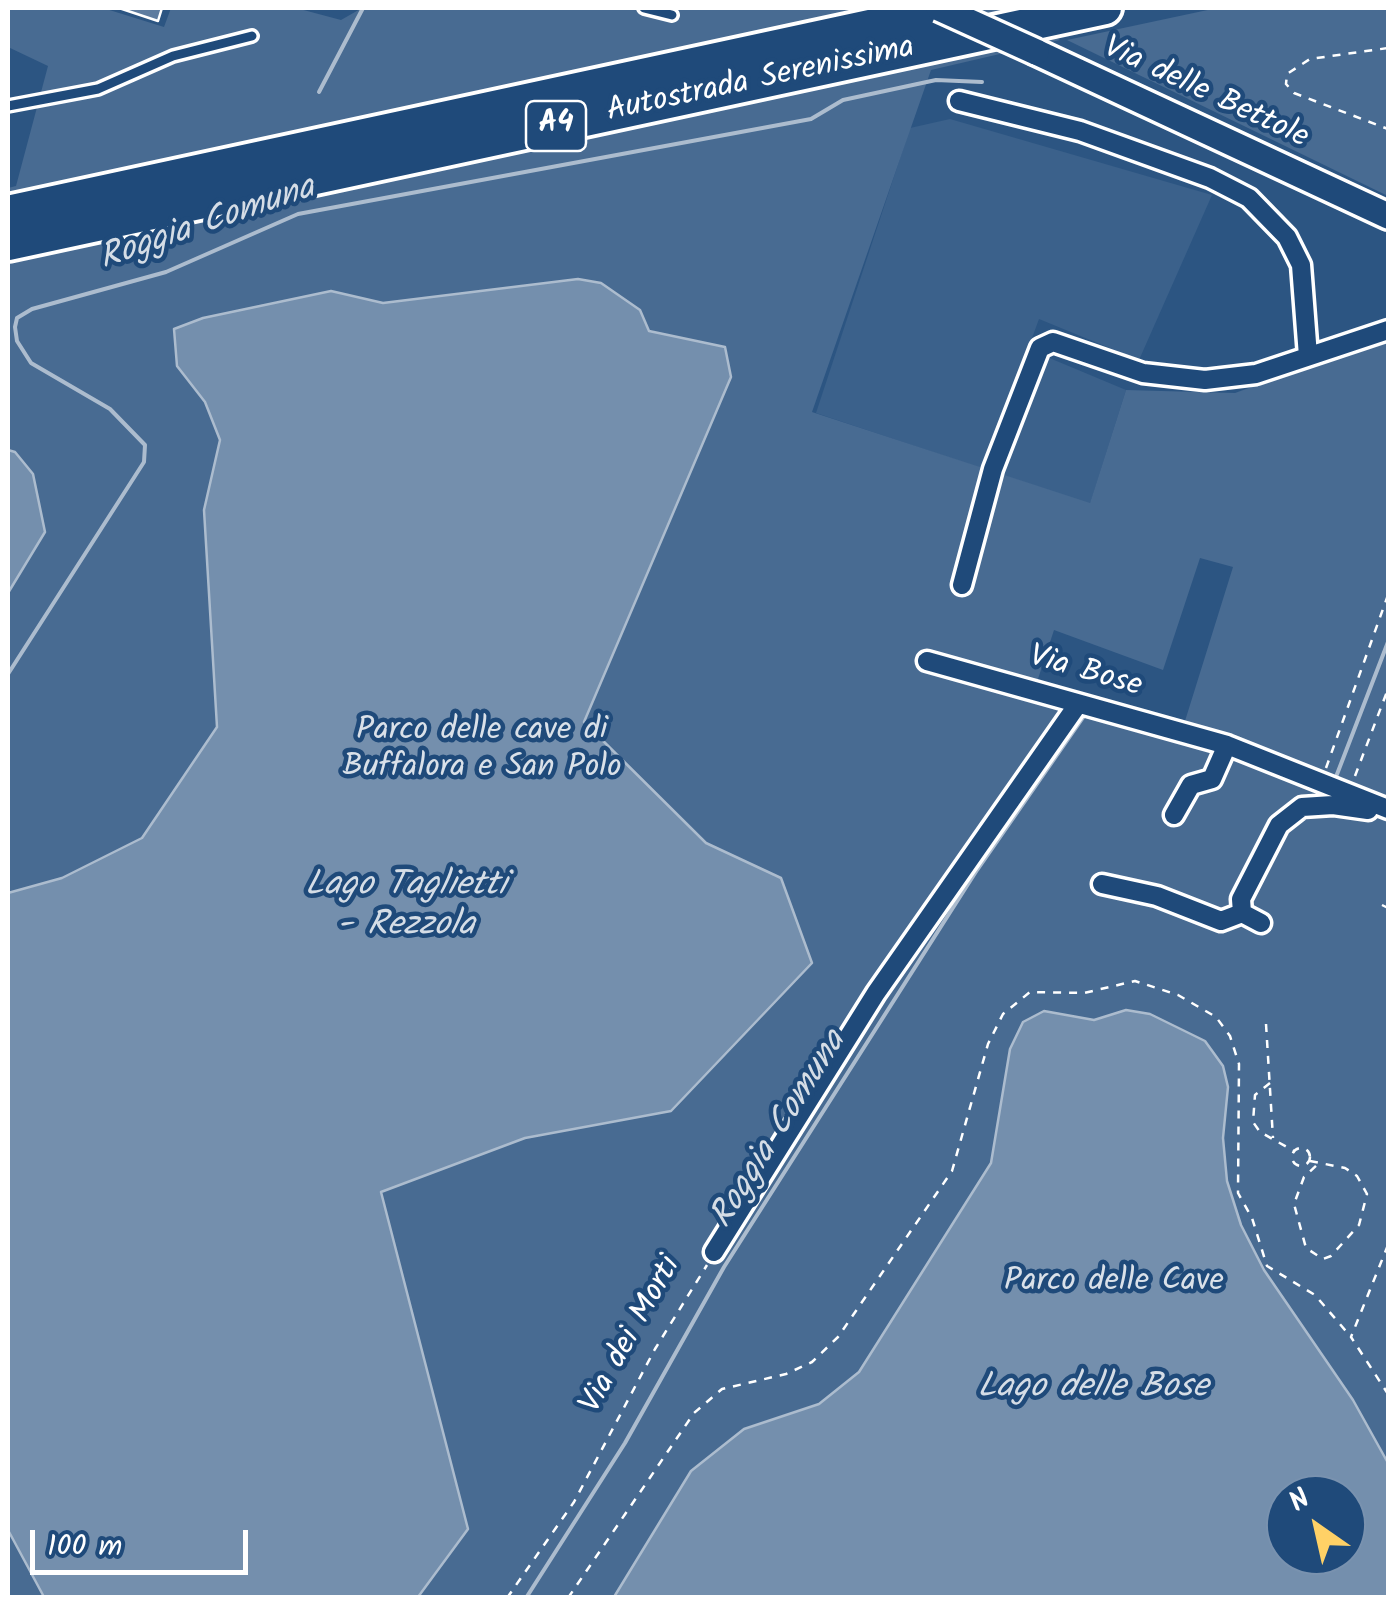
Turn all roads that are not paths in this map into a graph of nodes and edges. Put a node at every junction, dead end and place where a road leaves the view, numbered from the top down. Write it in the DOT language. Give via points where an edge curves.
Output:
graph roads {
  1 [pos="644,8"];
  2 [pos="939,8"];
  3 [pos="953,8"];
  4 [pos="1105,8"];
  5 [pos="672,15"];
  6 [pos="252,36"];
  7 [pos="959,101"];
  8 [pos="8,106"];
  9 [pos="8,212"];
  10 [pos="1388,216"];
  11 [pos="8,244"];
  12 [pos="1388,330"];
  13 [pos="1308,356"];
  14 [pos="962,585"];
  15 [pos="927,661"];
  16 [pos="1078,704"];
  17 [pos="1227,746"];
  18 [pos="1388,811"];
  19 [pos="1174,815"];
  20 [pos="1102,884"];
  21 [pos="1242,913"];
  22 [pos="1261,923"];
  23 [pos="714,1252"];
  1 -- 5 [label="lane"];
  2 -- 10 [label="main road, Via delle Bettole, bridge"];
  3 -- 9 [label="highway, Autostrada Serenissima / A4"];
  4 -- 11 [label="highway, Autostrada Serenissima / A4"];
  6 -- 8 [label="lane" via="173,56 98,89"];
  7 -- 13 [label="street" via="1080,131 1249,198 1301,264"];
  12 -- 13 [label="street"];
  13 -- 14 [label="street" via="1256,374 1205,380 1143,372 1053,342 1040,348 992,469"];
  15 -- 16 [label="street, Via Bose"];
  16 -- 17 [label="street, Via Bose"];
  16 -- 23 [label="street, Via dei Morti" via="876,993"];
  17 -- 18 [label="street, Via Bose"];
  17 -- 19 [label="street" via="1212,779 1191,784"];
  18 -- 21 [label="street" via="1302,807 1279,825 1241,899"];
  20 -- 21 [label="street" via="1158,896 1221,922"];
  21 -- 22 [label="street"];
}
